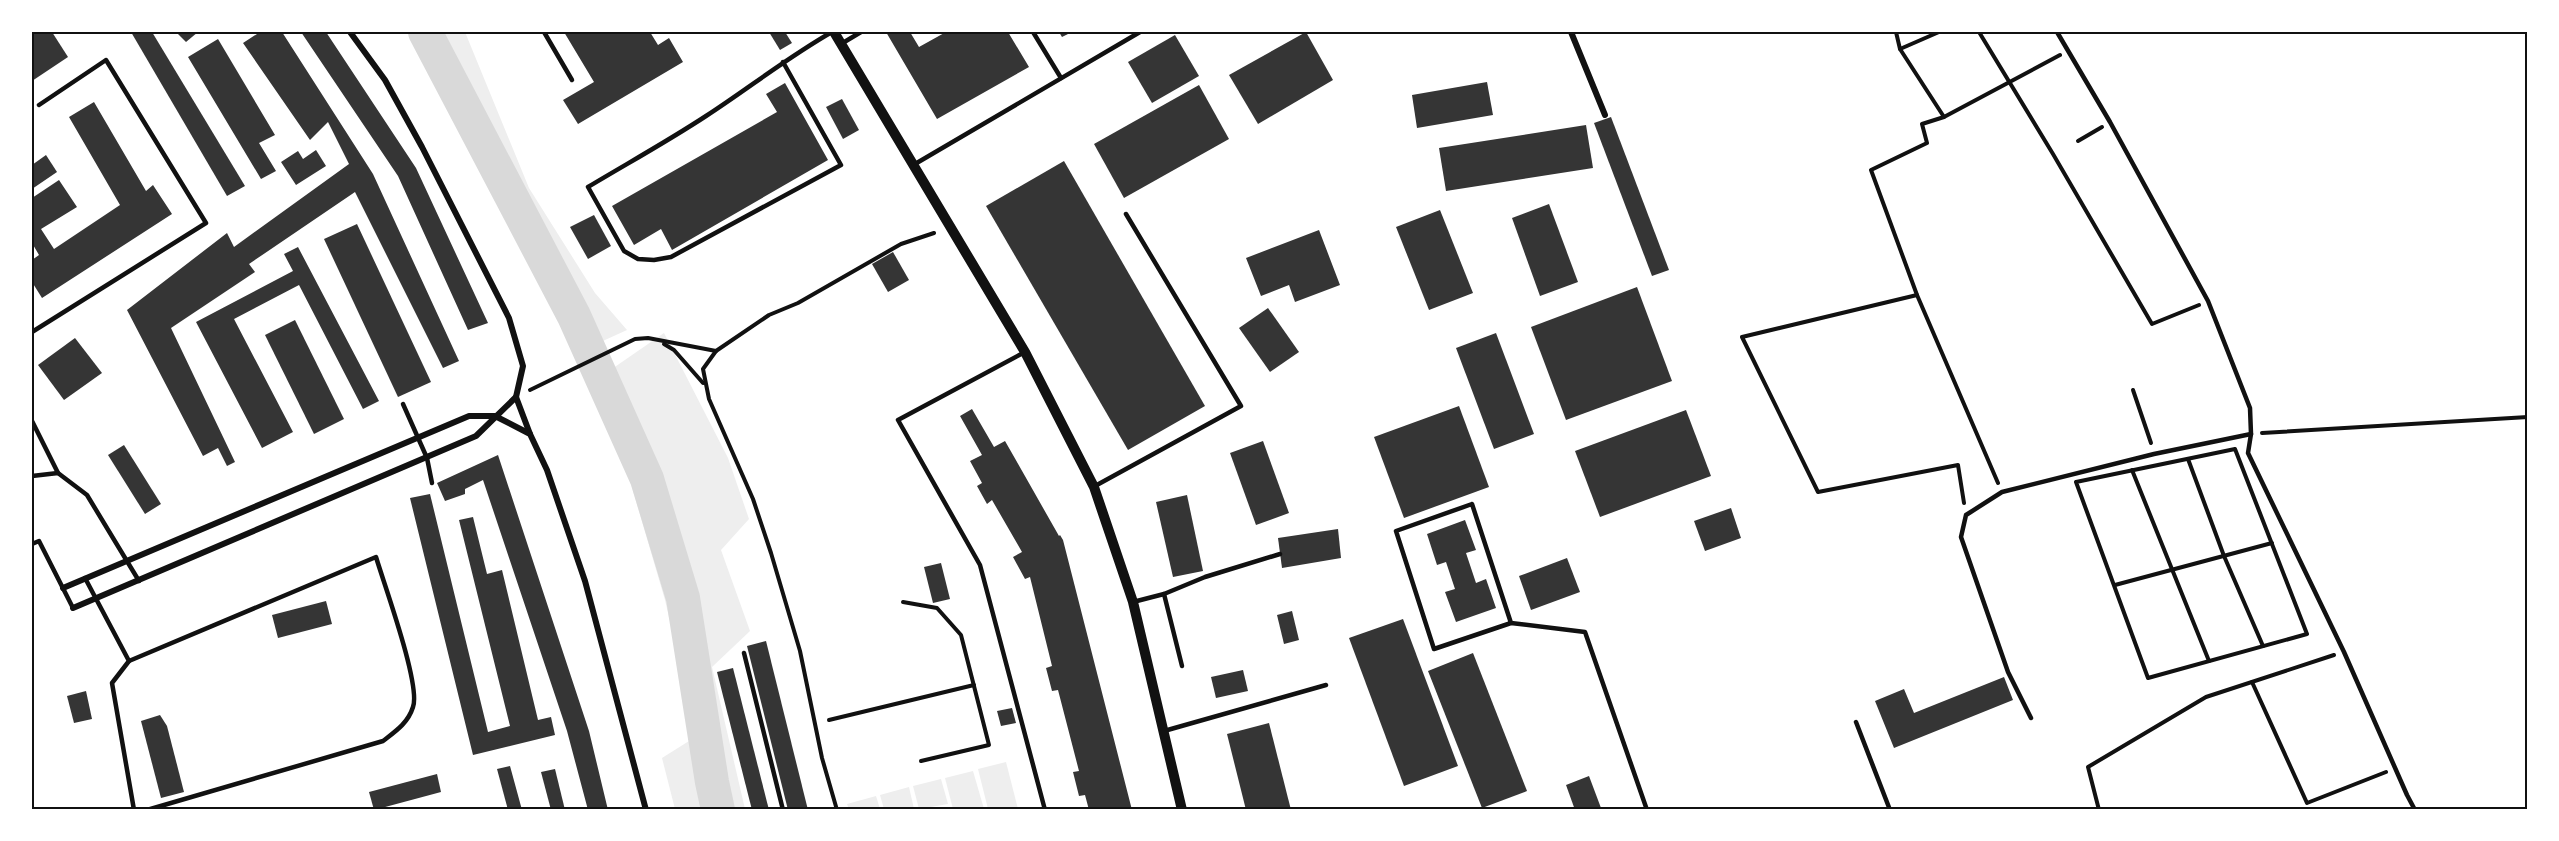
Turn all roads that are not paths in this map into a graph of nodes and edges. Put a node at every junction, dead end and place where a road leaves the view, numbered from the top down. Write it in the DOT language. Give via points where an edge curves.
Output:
graph roads {
  1 [pos="350,32"];
  2 [pos="544,32"];
  3 [pos="833,32"];
  4 [pos="861,32"];
  5 [pos="1033,32"];
  6 [pos="1140,32"];
  7 [pos="1571,32"];
  8 [pos="2057,32"];
  9 [pos="841,44"];
  10 [pos="783,62"];
  11 [pos="1061,78"];
  12 [pos="572,80"];
  13 [pos="39,105"];
  14 [pos="1605,115"];
  15 [pos="915,164"];
  16 [pos="1126,214"];
  17 [pos="32,332"];
  18 [pos="1025,352"];
  19 [pos="516,397"];
  20 [pos="403,404"];
  21 [pos="495,416"];
  22 [pos="32,421"];
  23 [pos="530,434"];
  24 [pos="2251,434"];
  25 [pos="418,437"];
  26 [pos="427,458"];
  27 [pos="58,472"];
  28 [pos="32,476"];
  29 [pos="432,483"];
  30 [pos="1094,487"];
  31 [pos="32,544"];
  32 [pos="1280,554"];
  33 [pos="127,561"];
  34 [pos="85,578"];
  35 [pos="139,580"];
  36 [pos="63,588"];
  37 [pos="1164,594"];
  38 [pos="96,599"];
  39 [pos="1133,602"];
  40 [pos="73,608"];
  41 [pos="1511,623"];
  42 [pos="744,653"];
  43 [pos="129,661"];
  44 [pos="1182,666"];
  45 [pos="1326,685"];
  46 [pos="2031,718"];
  47 [pos="1856,722"];
  48 [pos="1163,731"];
  49 [pos="134,810"];
  50 [pos="147,810"];
  51 [pos="646,810"];
  52 [pos="783,810"];
  53 [pos="1045,810"];
  54 [pos="1182,810"];
  55 [pos="1647,810"];
  56 [pos="1890,810"];
  57 [pos="2415,810"];
  1 -- 19 [label="street" via="385,80 509,318 523,366"];
  2 -- 12 [label="lane"];
  3 -- 9 [label="street"];
  3 -- 10 [label="lane"];
  4 -- 9 [label="lane"];
  5 -- 11 [label="lane"];
  6 -- 11 [label="lane"];
  7 -- 14 [label="street"];
  8 -- 24 [label="lane" via="2208,301 2250,408"];
  9 -- 15 [label="street"];
  10 -- 10 [label="lane" via="841,165 671,257 638,259 624,250 588,187 706,117"];
  11 -- 15 [label="lane"];
  13 -- 17 [label="lane" via="106,60 206,223"];
  15 -- 18 [label="street"];
  16 -- 30 [label="lane" via="1241,406"];
  18 -- 30 [label="street"];
  18 -- 53 [label="lane" via="898,420 980,565"];
  19 -- 21 [label="street"];
  19 -- 23 [label="street"];
  20 -- 25 [label="lane"];
  21 -- 23 [label="street"];
  21 -- 25 [label="street" via="469,416"];
  21 -- 26 [label="street" via="476,436"];
  22 -- 27 [label="lane"];
  23 -- 51 [label="street" via="547,470 585,581"];
  24 -- 46 [label="lane" via="2002,492 1966,515 1961,537 2000,653"];
  24 -- 57 [label="lane" via="2248,453"];
  25 -- 26 [label="lane"];
  25 -- 33 [label="street"];
  26 -- 29 [label="lane"];
  26 -- 35 [label="street"];
  27 -- 28 [label="lane"];
  27 -- 33 [label="lane" via="87,495"];
  30 -- 39 [label="street"];
  31 -- 36 [label="lane" via="39,541"];
  32 -- 37 [label="lane" via="1204,577"];
  33 -- 34 [label="street"];
  33 -- 35 [label="lane"];
  34 -- 36 [label="street"];
  34 -- 38 [label="lane"];
  35 -- 38 [label="street"];
  36 -- 40 [label="lane"];
  37 -- 39 [label="lane"];
  37 -- 44 [label="lane"];
  38 -- 40 [label="street"];
  38 -- 43 [label="lane"];
  39 -- 48 [label="street"];
  41 -- 41 [label="lane" via="1472,504 1395,531 1434,649"];
  41 -- 55 [label="lane" via="1585,632"];
  42 -- 52 [label="lane"];
  43 -- 49 [label="lane" via="112,683"];
  43 -- 50 [label="lane" via="376,557 413,682 414,705 402,727 383,741"];
  45 -- 48 [label="lane"];
  47 -- 56 [label="lane"];
  48 -- 54 [label="street"];
}
